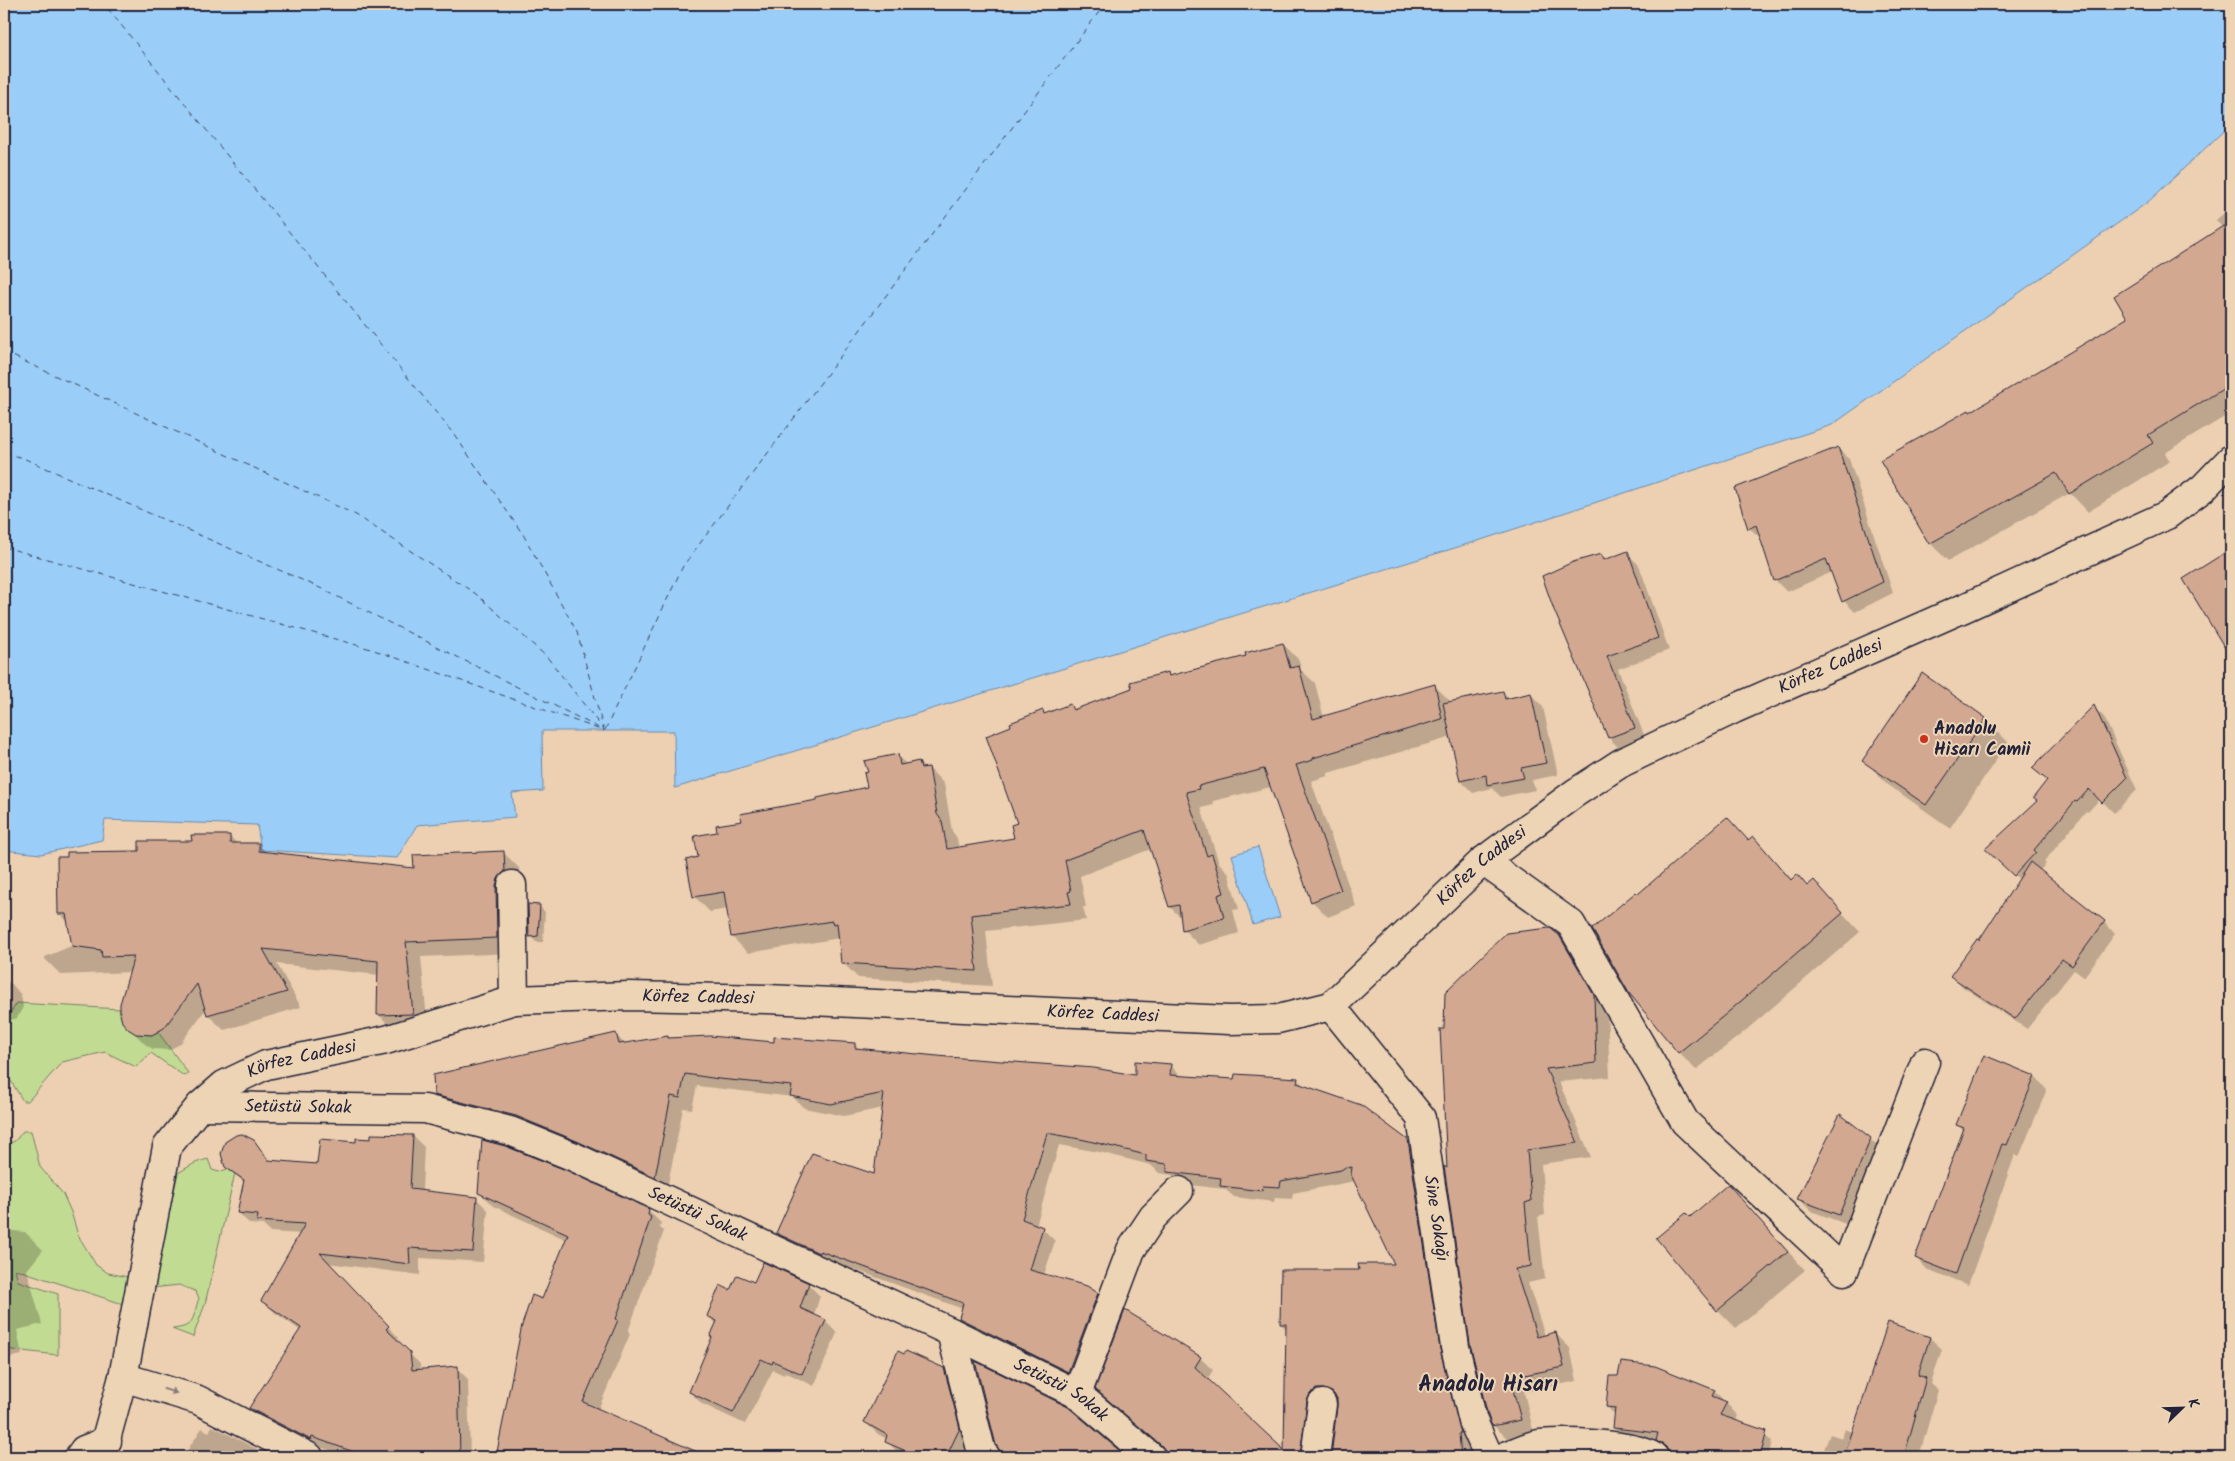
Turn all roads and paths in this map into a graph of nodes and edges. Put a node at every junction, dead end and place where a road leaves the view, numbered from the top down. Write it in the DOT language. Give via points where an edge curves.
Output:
graph roads {
  1 [pos="2231,459"];
  2 [pos="1483,861"];
  3 [pos="512,885"];
  4 [pos="514,1000"];
  5 [pos="1331,1006"];
  6 [pos="1925,1062"];
  7 [pos="200,1106"];
  8 [pos="1180,1191"];
  9 [pos="950,1332"];
  10 [pos="123,1377"];
  11 [pos="1077,1394"];
  12 [pos="1322,1404"];
  13 [pos="1473,1421"];
  14 [pos="104,1449"];
  15 [pos="79,1457"];
  16 [pos="309,1457"];
  17 [pos="986,1457"];
  18 [pos="1152,1457"];
  19 [pos="1315,1457"];
  20 [pos="1472,1457"];
  21 [pos="1489,1457"];
  22 [pos="1503,1457"];
  23 [pos="1654,1457"];
  1 -- 2 [label="street, Körfez Caddesi" via="2203,488 2166,515 1621,763"];
  2 -- 5 [label="street, Körfez Caddesi"];
  2 -- 6 [label="street" via="1571,924 1685,1122 1844,1271"];
  3 -- 4 [label="street"];
  4 -- 5 [label="street, Körfez Caddesi" via="629,996 767,999 1229,1020 1278,1019"];
  4 -- 7 [label="street, Körfez Caddesi" via="386,1040 266,1065 224,1085"];
  5 -- 13 [label="street, Sine Sokağı" via="1420,1118 1455,1346"];
  7 -- 9 [label="street, Setüstü Sokak" via="425,1109 510,1131 572,1156"];
  7 -- 10 [label="street, Körfez Caddesi" via="167,1147"];
  8 -- 11 [label="street" via="1153,1216 1131,1250"];
  9 -- 11 [label="street, Setüstü Sokak"];
  9 -- 17 [label="street"];
  10 -- 14 [label="street, Körfez Caddesi"];
  10 -- 16 [label="street, one-way" via="198,1400"];
  11 -- 18 [label="street, Setüstü Sokak"];
  12 -- 19 [label="street"];
  13 -- 20 [label="street"];
  13 -- 21 [label="street, Sine Sokağı"];
  14 -- 15 [label="street" via="84,1450"];
  22 -- 23 [label="street" via="1538,1444 1555,1444 1639,1450"];
}
